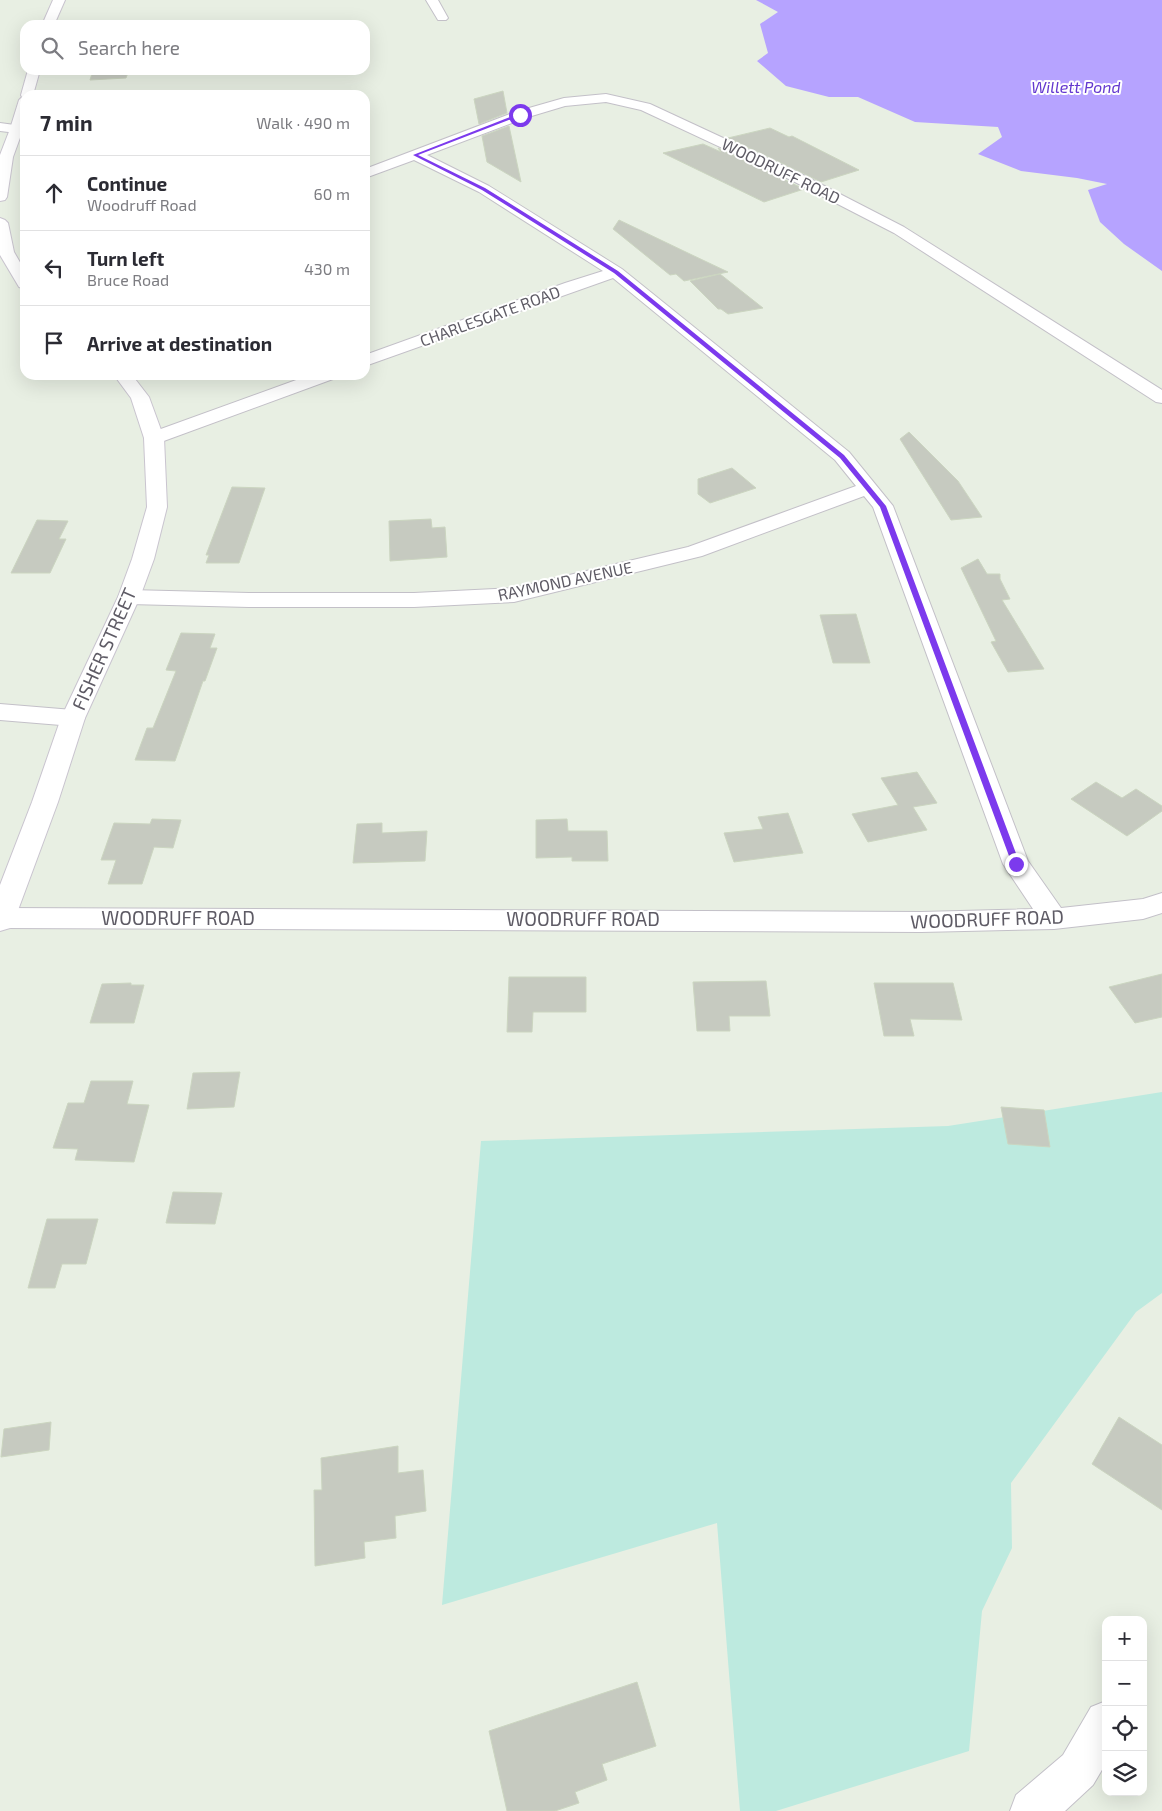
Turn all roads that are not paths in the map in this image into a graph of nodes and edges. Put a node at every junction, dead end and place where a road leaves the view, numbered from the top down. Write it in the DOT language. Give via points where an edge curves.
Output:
graph roads {
  1 [pos="59,0"];
  2 [pos="432,0"];
  3 [pos="442,18"];
  4 [pos="50,20"];
  5 [pos="33,75"];
  6 [pos="28,90"];
  7 [pos="20,118"];
  8 [pos="0,128"];
  9 [pos="17,129"];
  10 [pos="415,155"];
  11 [pos="370,172"];
  12 [pos="0,196"];
  13 [pos="0,222"];
  14 [pos="616,272"];
  15 [pos="20,276"];
  16 [pos="370,359"];
  17 [pos="127,380"];
  18 [pos="313,380"];
  19 [pos="1162,398"];
  20 [pos="154,438"];
  21 [pos="868,488"];
  22 [pos="128,597"];
  23 [pos="0,712"];
  24 [pos="73,718"];
  25 [pos="1162,903"];
  26 [pos="1,919"];
  27 [pos="1054,919"];
  28 [pos="1102,1729"];
  29 [pos="1032,1811"];
  1 -- 4 [label="street"];
  2 -- 3 [label="street"];
  5 -- 6 [label="street"];
  7 -- 9 [label="street"];
  8 -- 9 [label="street"];
  9 -- 12 [label="street" via="6,157"];
  10 -- 11 [label="street, WOODRUFF ROAD"];
  10 -- 14 [label="street" via="484,189"];
  10 -- 19 [label="street, WOODRUFF ROAD" via="564,102 606,98 645,107 798,178 899,230"];
  13 -- 15 [label="street" via="6,252"];
  14 -- 16 [label="street, CHARLESGATE ROAD"];
  14 -- 21 [label="street" via="842,456"];
  17 -- 20 [label="street, FISHER STREET" via="140,397"];
  18 -- 20 [label="street"];
  20 -- 22 [label="street, FISHER STREET" via="157,507 143,559"];
  21 -- 22 [label="street, RAYMOND AVENUE" via="695,552 514,594 414,600"];
  21 -- 27 [label="street" via="883,506 1016,864"];
  22 -- 24 [label="street, FISHER STREET"];
  23 -- 24 [label="street"];
  24 -- 26 [label="street, FISHER STREET"];
  25 -- 27 [label="street, WOODRUFF ROAD" via="1143,909"];
  26 -- 27 [label="street, WOODRUFF ROAD" via="921,922"];
  28 -- 29 [label="street" via="1078,1770"];
}
